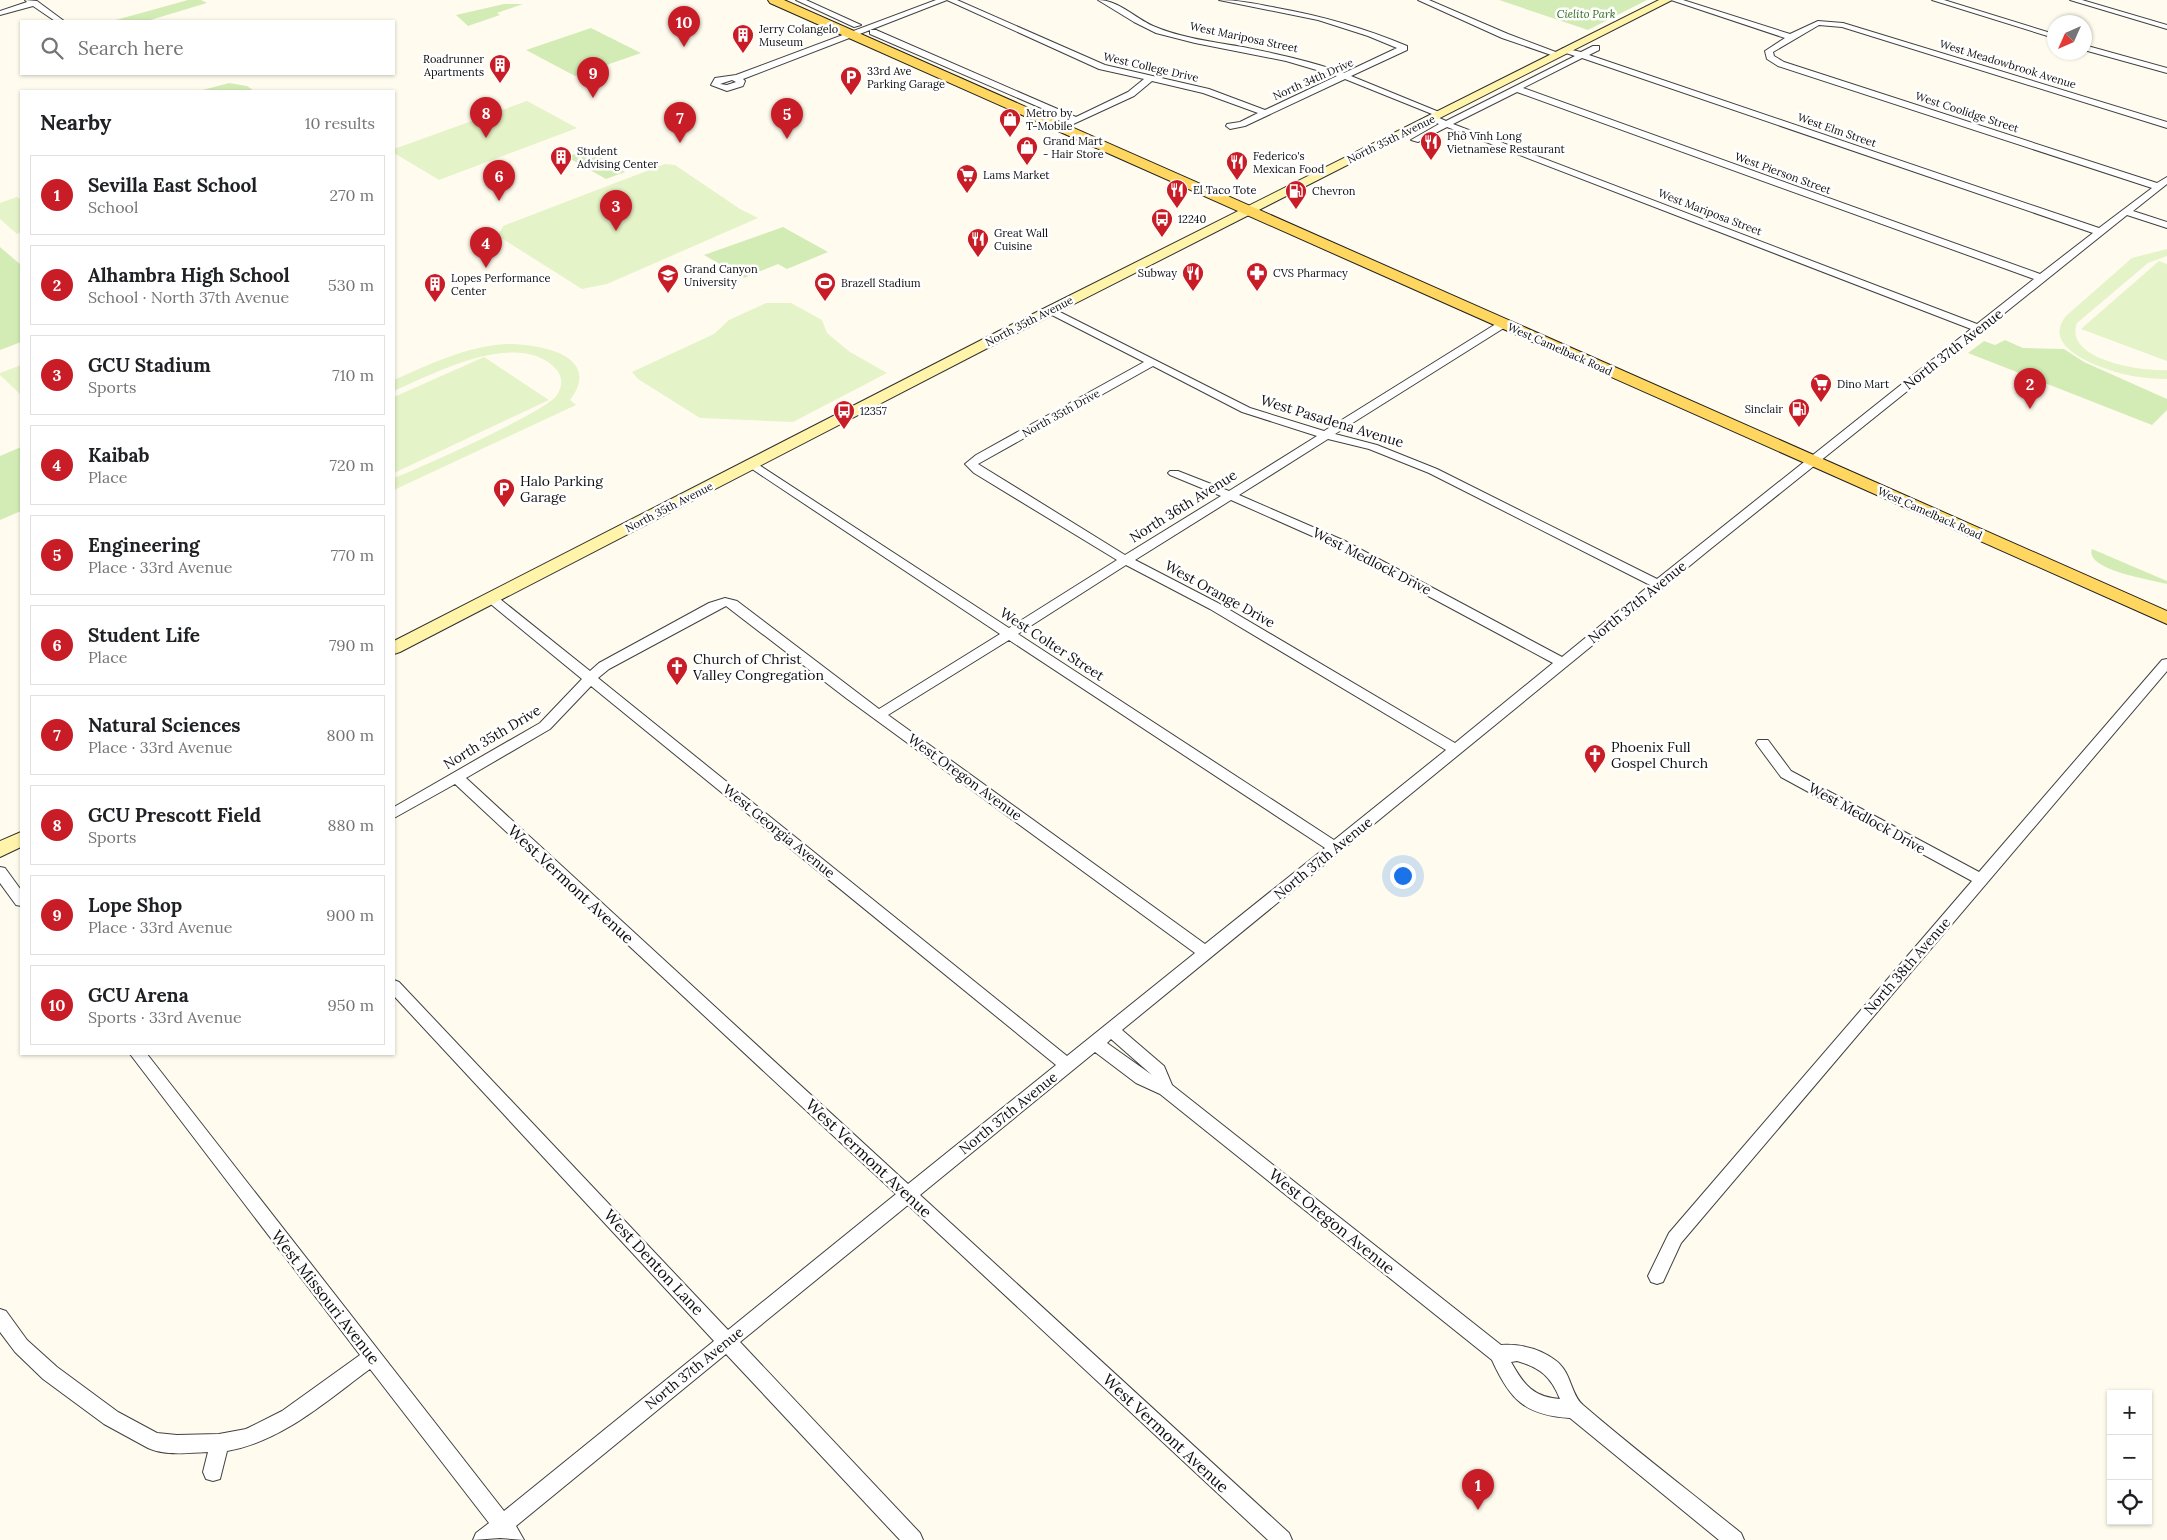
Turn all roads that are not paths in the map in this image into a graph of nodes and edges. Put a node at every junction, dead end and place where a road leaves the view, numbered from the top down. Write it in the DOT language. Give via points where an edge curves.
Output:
graph roads {
  1 [pos="775,0"];
  2 [pos="800,0"];
  3 [pos="943,0"];
  4 [pos="951,0"];
  5 [pos="1102,0"];
  6 [pos="1223,0"];
  7 [pos="1422,0"];
  8 [pos="1667,0"];
  9 [pos="1675,0"];
  10 [pos="1936,0"];
  11 [pos="2074,0"];
  12 [pos="31,2"];
  13 [pos="0,12"];
  14 [pos="58,20"];
  15 [pos="2167,27"];
  16 [pos="854,30"];
  17 [pos="873,32"];
  18 [pos="2047,34"];
  19 [pos="1791,37"];
  20 [pos="1596,48"];
  21 [pos="2092,49"];
  22 [pos="1562,52"];
  23 [pos="1582,55"];
  24 [pos="2167,71"];
  25 [pos="968,74"];
  26 [pos="1345,77"];
  27 [pos="737,78"];
  28 [pos="954,80"];
  29 [pos="1149,80"];
  30 [pos="1517,88"];
  31 [pos="1266,113"];
  32 [pos="1440,119"];
  33 [pos="1076,120"];
  34 [pos="2167,125"];
  35 [pos="1230,126"];
  36 [pos="1060,127"];
  37 [pos="1415,140"];
  38 [pos="2163,184"];
  39 [pos="1247,210"];
  40 [pos="2126,212"];
  41 [pos="2167,226"];
  42 [pos="2100,232"];
  43 [pos="2041,278"];
  44 [pos="1050,310"];
  45 [pos="1502,324"];
  46 [pos="1979,328"];
  47 [pos="1151,362"];
  48 [pos="1327,434"];
  49 [pos="1812,461"];
  50 [pos="971,464"];
  51 [pos="752,465"];
  52 [pos="1174,473"];
  53 [pos="1230,495"];
  54 [pos="1125,560"];
  55 [pos="1658,585"];
  56 [pos="491,598"];
  57 [pos="725,602"];
  58 [pos="2167,618"];
  59 [pos="1009,633"];
  60 [pos="395,647"];
  61 [pos="1563,663"];
  62 [pos="2167,663"];
  63 [pos="589,677"];
  64 [pos="879,715"];
  65 [pos="1763,743"];
  66 [pos="1456,750"];
  67 [pos="456,777"];
  68 [pos="395,811"];
  69 [pos="20,840"];
  70 [pos="1335,848"];
  71 [pos="0,850"];
  72 [pos="0,872"];
  73 [pos="1981,880"];
  74 [pos="20,900"];
  75 [pos="1206,953"];
  76 [pos="395,987"];
  77 [pos="1111,1029"];
  78 [pos="1094,1042"];
  79 [pos="139,1055"];
  80 [pos="1067,1065"];
  81 [pos="1166,1089"];
  82 [pos="908,1194"];
  83 [pos="1657,1276"];
  84 [pos="0,1317"];
  85 [pos="727,1340"];
  86 [pos="1498,1354"];
  87 [pos="372,1357"];
  88 [pos="1574,1410"];
  89 [pos="219,1443"];
  90 [pos="213,1472"];
  91 [pos="502,1525"];
  92 [pos="483,1540"];
  93 [pos="514,1540"];
  94 [pos="914,1540"];
  95 [pos="1282,1540"];
  96 [pos="1734,1540"];
  1 -- 16 [label="main road, West Camelback Road"];
  2 -- 16 [label="street, West Camelback Road"];
  3 -- 16 [label="street"];
  4 -- 29 [label="street, West College Drive" via="1088,62"];
  5 -- 26 [label="street, West Mariposa Street" via="1157,30 1201,42 1266,53"];
  6 -- 26 [label="street, North 34th Drive" via="1336,22 1404,48"];
  7 -- 22 [label="street, West Elm Street" via="1505,36"];
  8 -- 22 [label="main road, North 35th Avenue"];
  9 -- 19 [label="street"];
  10 -- 18 [label="street"];
  11 -- 15 [label="street"];
  12 -- 13 [label="street"];
  12 -- 14 [label="street"];
  16 -- 27 [label="street"];
  16 -- 28 [label="main road, West Camelback Road"];
  17 -- 25 [label="street"];
  19 -- 34 [label="street, West Meadowbrook Avenue" via="1818,23 1843,25"];
  19 -- 38 [label="street, West Coolidge Street" via="1769,51 1770,57 1789,66"];
  20 -- 23 [label="street, North 35th Avenue"];
  21 -- 24 [label="street"];
  22 -- 23 [label="street, West Elm Street"];
  22 -- 32 [label="main road, North 35th Avenue"];
  23 -- 30 [label="street, North 35th Avenue"];
  23 -- 42 [label="street, West Elm Street"];
  25 -- 28 [label="street"];
  25 -- 33 [label="street"];
  26 -- 31 [label="street, North 34th Drive"];
  26 -- 32 [label="street, West Mariposa Street"];
  28 -- 36 [label="main road, West Camelback Road"];
  29 -- 31 [label="street, West College Drive" via="1191,87"];
  29 -- 33 [label="street" via="1131,94"];
  30 -- 32 [label="street, North 35th Avenue"];
  30 -- 43 [label="street, West Pierson Street"];
  31 -- 35 [label="street, North 34th Drive"];
  32 -- 37 [label="street, North 35th Avenue"];
  32 -- 39 [label="main road, North 35th Avenue"];
  32 -- 46 [label="street, West Mariposa Street" via="1475,136"];
  33 -- 36 [label="street"];
  36 -- 39 [label="main road, West Camelback Road"];
  38 -- 40 [label="street, North 37th Avenue"];
  39 -- 44 [label="main road, North 35th Avenue"];
  39 -- 45 [label="main road, West Camelback Road"];
  40 -- 41 [label="street"];
  40 -- 42 [label="street, North 37th Avenue"];
  42 -- 43 [label="street, North 37th Avenue"];
  43 -- 46 [label="street, North 37th Avenue"];
  44 -- 47 [label="street, West Pasadena Avenue"];
  44 -- 51 [label="main road, North 35th Avenue"];
  45 -- 48 [label="street, North 36th Avenue"];
  45 -- 49 [label="main road, West Camelback Road"];
  46 -- 49 [label="street, North 37th Avenue"];
  47 -- 48 [label="street, West Pasadena Avenue" via="1246,410"];
  47 -- 50 [label="street, North 35th Drive"];
  48 -- 53 [label="street, North 36th Avenue"];
  48 -- 55 [label="street, West Pasadena Avenue" via="1373,446 1425,468"];
  49 -- 55 [label="street, North 37th Avenue"];
  49 -- 58 [label="main road, West Camelback Road"];
  50 -- 54 [label="street, West Orange Drive" via="978,472"];
  51 -- 56 [label="main road, North 35th Avenue"];
  51 -- 59 [label="street, West Colter Street"];
  52 -- 53 [label="street, West Medlock Drive"];
  53 -- 54 [label="street, North 36th Avenue"];
  53 -- 61 [label="street, West Medlock Drive" via="1341,544"];
  54 -- 59 [label="street, North 36th Avenue"];
  54 -- 66 [label="street, West Orange Drive" via="1214,606"];
  55 -- 61 [label="street, North 37th Avenue"];
  56 -- 60 [label="main road, North 35th Avenue"];
  56 -- 63 [label="street, West Georgia Avenue"];
  57 -- 63 [label="street, North 35th Drive"];
  57 -- 64 [label="street, West Oregon Avenue" via="733,604"];
  59 -- 64 [label="street, North 36th Avenue"];
  59 -- 70 [label="street, West Colter Street"];
  61 -- 66 [label="street, North 37th Avenue"];
  62 -- 73 [label="street, North 38th Avenue"];
  63 -- 67 [label="street, North 35th Drive" via="572,700 545,726"];
  63 -- 80 [label="street, West Georgia Avenue"];
  64 -- 75 [label="street, West Oregon Avenue"];
  65 -- 73 [label="street, West Medlock Drive" via="1786,774"];
  66 -- 70 [label="street, North 37th Avenue"];
  67 -- 68 [label="street, North 35th Drive"];
  67 -- 82 [label="street, West Vermont Avenue"];
  69 -- 71 [label="main road"];
  70 -- 75 [label="street, North 37th Avenue"];
  72 -- 74 [label="street"];
  73 -- 83 [label="street, North 38th Avenue" via="1675,1238"];
  75 -- 77 [label="street, North 37th Avenue"];
  76 -- 85 [label="street, West Denton Lane"];
  77 -- 78 [label="street, North 37th Avenue"];
  77 -- 81 [label="street, West Oregon Avenue" via="1158,1071"];
  78 -- 80 [label="street, North 37th Avenue"];
  78 -- 81 [label="street, West Oregon Avenue" via="1142,1078"];
  79 -- 87 [label="street, West Missouri Avenue"];
  80 -- 82 [label="street, North 37th Avenue"];
  81 -- 86 [label="street, West Oregon Avenue"];
  82 -- 85 [label="street, North 37th Avenue"];
  82 -- 95 [label="street, West Vermont Avenue"];
  84 -- 89 [label="street" via="20,1346 50,1373 137,1433 155,1442"];
  85 -- 91 [label="street, North 37th Avenue"];
  85 -- 94 [label="street, West Denton Lane"];
  86 -- 88 [label="street, West Oregon Avenue" via="1514,1386 1534,1403 1548,1408"];
  86 -- 88 [label="street" via="1517,1353 1549,1366 1560,1377"];
  87 -- 89 [label="street" via="289,1417 247,1438"];
  87 -- 91 [label="street, West Missouri Avenue"];
  88 -- 96 [label="street"];
  89 -- 90 [label="street"];
  91 -- 92 [label="street, North 37th Avenue"];
  91 -- 93 [label="street, West Missouri Avenue"];
}
